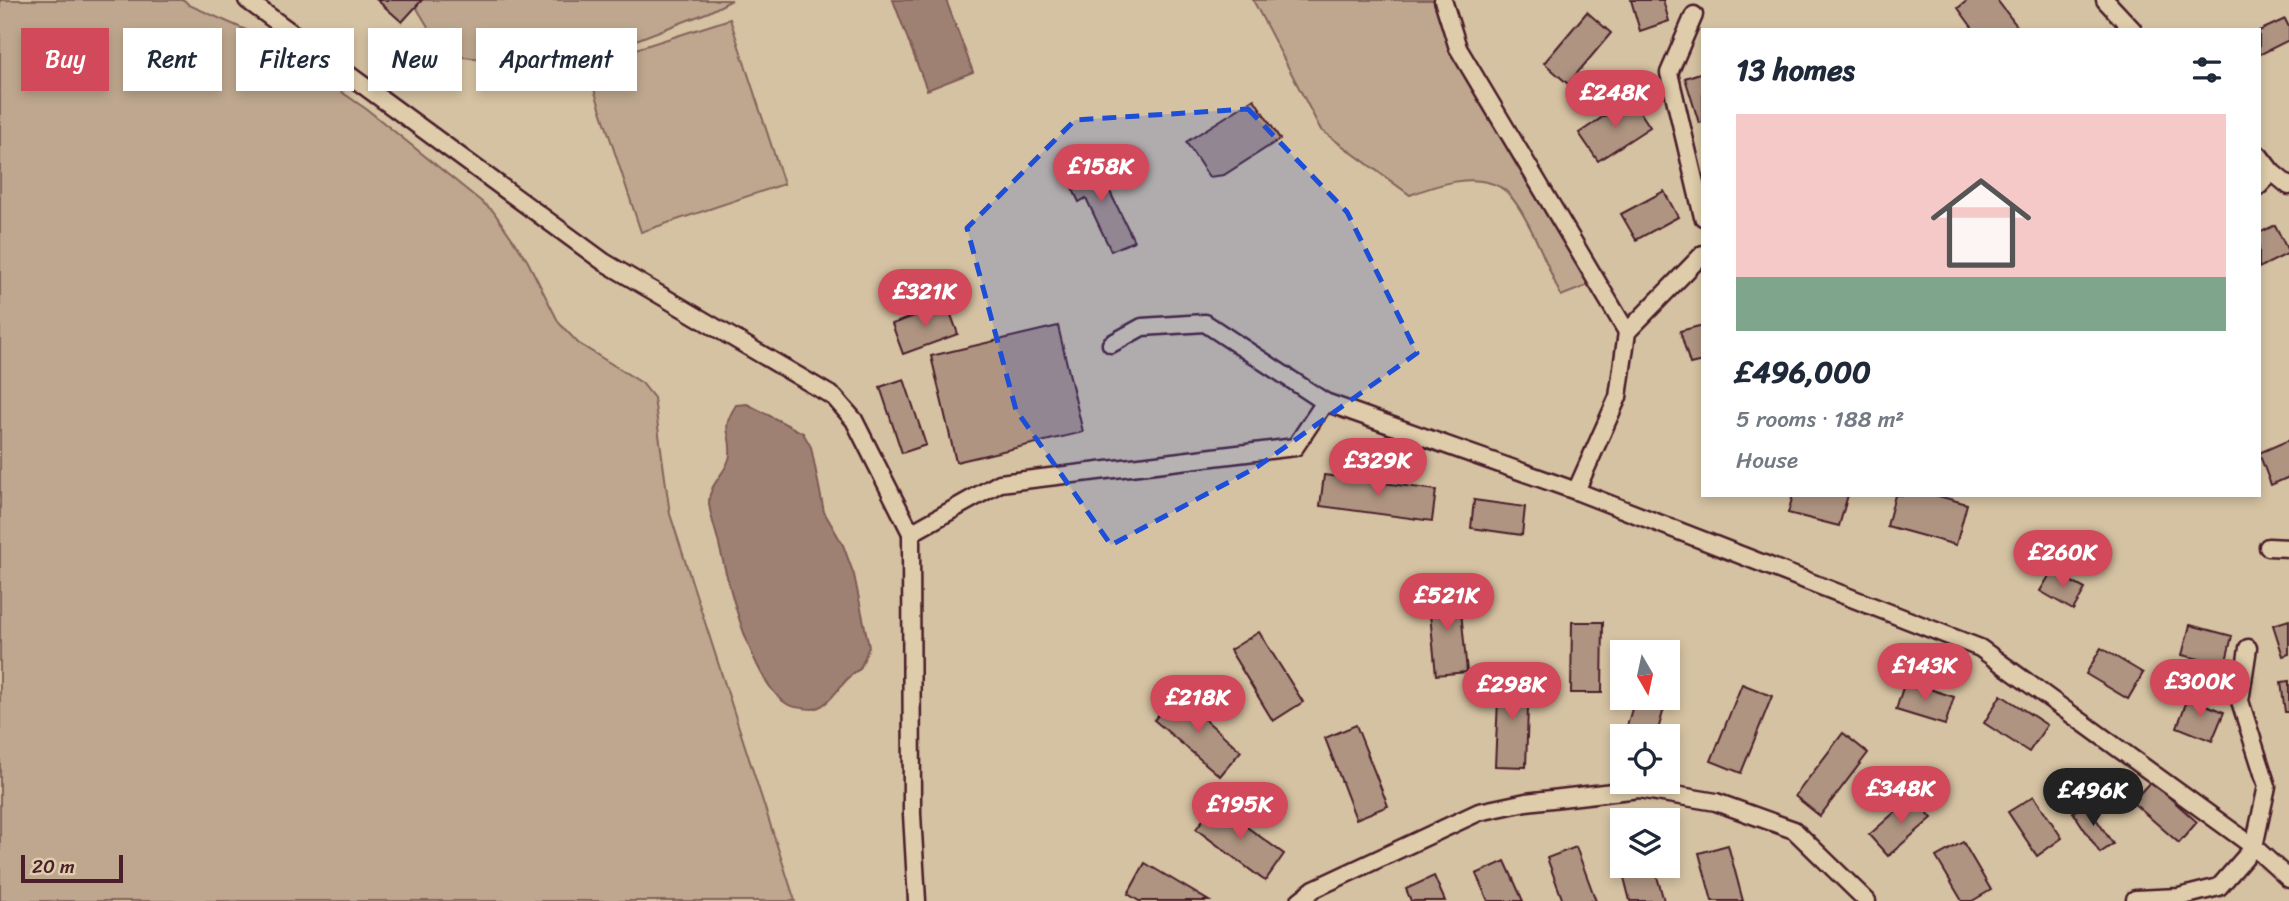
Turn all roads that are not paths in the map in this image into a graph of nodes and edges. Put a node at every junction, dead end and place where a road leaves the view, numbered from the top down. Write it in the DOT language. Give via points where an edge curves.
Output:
graph roads {
  1 [pos="247,0"];
  2 [pos="1443,0"];
  3 [pos="2105,0"];
  4 [pos="1694,15"];
  5 [pos="2131,28"];
  6 [pos="2261,158"];
  7 [pos="2272,172"];
  8 [pos="2261,184"];
  9 [pos="2289,187"];
  10 [pos="1701,209"];
  11 [pos="1701,256"];
  12 [pos="1627,332"];
  13 [pos="1111,344"];
  14 [pos="1325,402"];
  15 [pos="1576,491"];
  16 [pos="911,533"];
  17 [pos="2268,547"];
  18 [pos="2289,548"];
  19 [pos="2248,648"];
  20 [pos="2254,847"];
  21 [pos="2289,879"];
  22 [pos="2135,899"];
  23 [pos="917,901"];
  24 [pos="1299,901"];
  25 [pos="1867,901"];
  1 -- 16 [label="lane" via="604,262 834,397 854,420"];
  2 -- 12 [label="lane" via="1458,48"];
  3 -- 5 [label="lane"];
  4 -- 10 [label="lane" via="1669,73"];
  6 -- 7 [label="lane"];
  7 -- 8 [label="lane"];
  7 -- 9 [label="lane"];
  11 -- 12 [label="lane"];
  12 -- 15 [label="lane" via="1618,397"];
  13 -- 14 [label="lane" via="1142,327 1205,323"];
  14 -- 15 [label="lane"];
  14 -- 16 [label="lane" via="1295,447 1000,483"];
  15 -- 20 [label="lane" via="1980,648"];
  16 -- 23 [label="lane" via="912,814"];
  17 -- 18 [label="lane"];
  19 -- 20 [label="lane" via="2240,701 2267,786"];
  20 -- 21 [label="lane"];
  20 -- 22 [label="lane" via="2219,887 2179,897"];
  24 -- 25 [label="lane" via="1314,889 1479,812 1639,789 1716,803 1794,830"];
}
